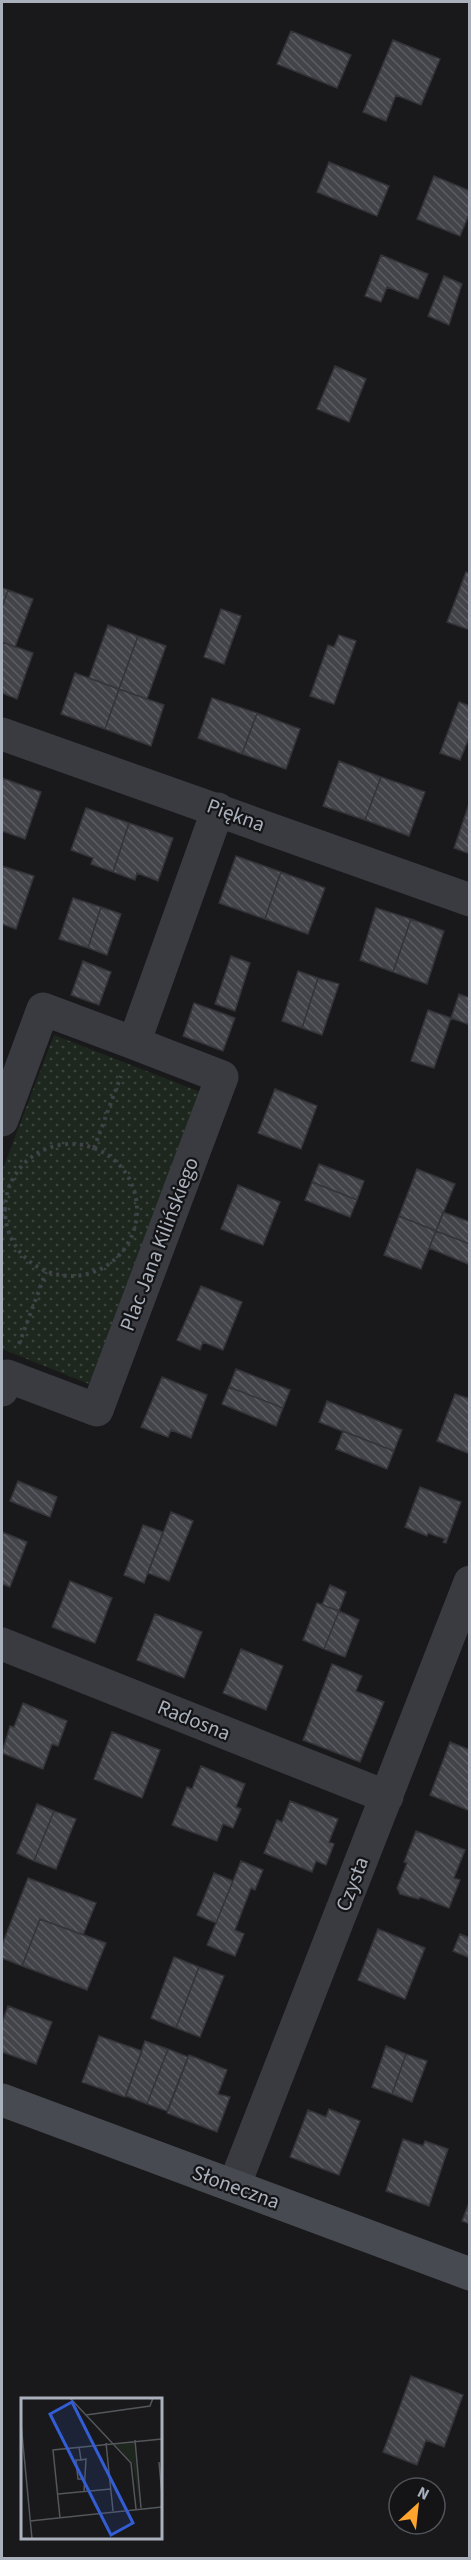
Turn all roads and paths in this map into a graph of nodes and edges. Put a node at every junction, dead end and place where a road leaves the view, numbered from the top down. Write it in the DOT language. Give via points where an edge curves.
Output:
graph roads {
  1 [pos="2,734"];
  2 [pos="218,809"];
  3 [pos="470,900"];
  4 [pos="134,1043"];
  5 [pos="2,1120"];
  6 [pos="94,1148"];
  7 [pos="46,1272"];
  8 [pos="3,1380"];
  9 [pos="470,1582"];
  10 [pos="2,1644"];
  11 [pos="387,1797"];
  12 [pos="2,2100"];
  13 [pos="234,2186"];
  14 [pos="470,2274"];
  1 -- 2 [label="street, Piękna"];
  2 -- 3 [label="street, Piękna"];
  2 -- 4 [label="street"];
  4 -- 5 [label="street, Plac Jana Kilińskiego" via="43,1009"];
  4 -- 6 [label="path"];
  4 -- 8 [label="street, Plac Jana Kilińskiego" via="222,1077 97,1410"];
  6 -- 7 [label="path" via="72,1144 49,1148 29,1159 15,1176 6,1197 6,1220 13,1241 27,1259"];
  6 -- 7 [label="path" via="127,1174 135,1193 137,1214 133,1234 107,1266 87,1275"];
  7 -- 8 [label="path"];
  9 -- 11 [label="street, Czysta"];
  10 -- 11 [label="street, Radosna"];
  11 -- 13 [label="street, Czysta"];
  12 -- 13 [label="street, Słoneczna"];
  13 -- 14 [label="street, Słoneczna"];
}
